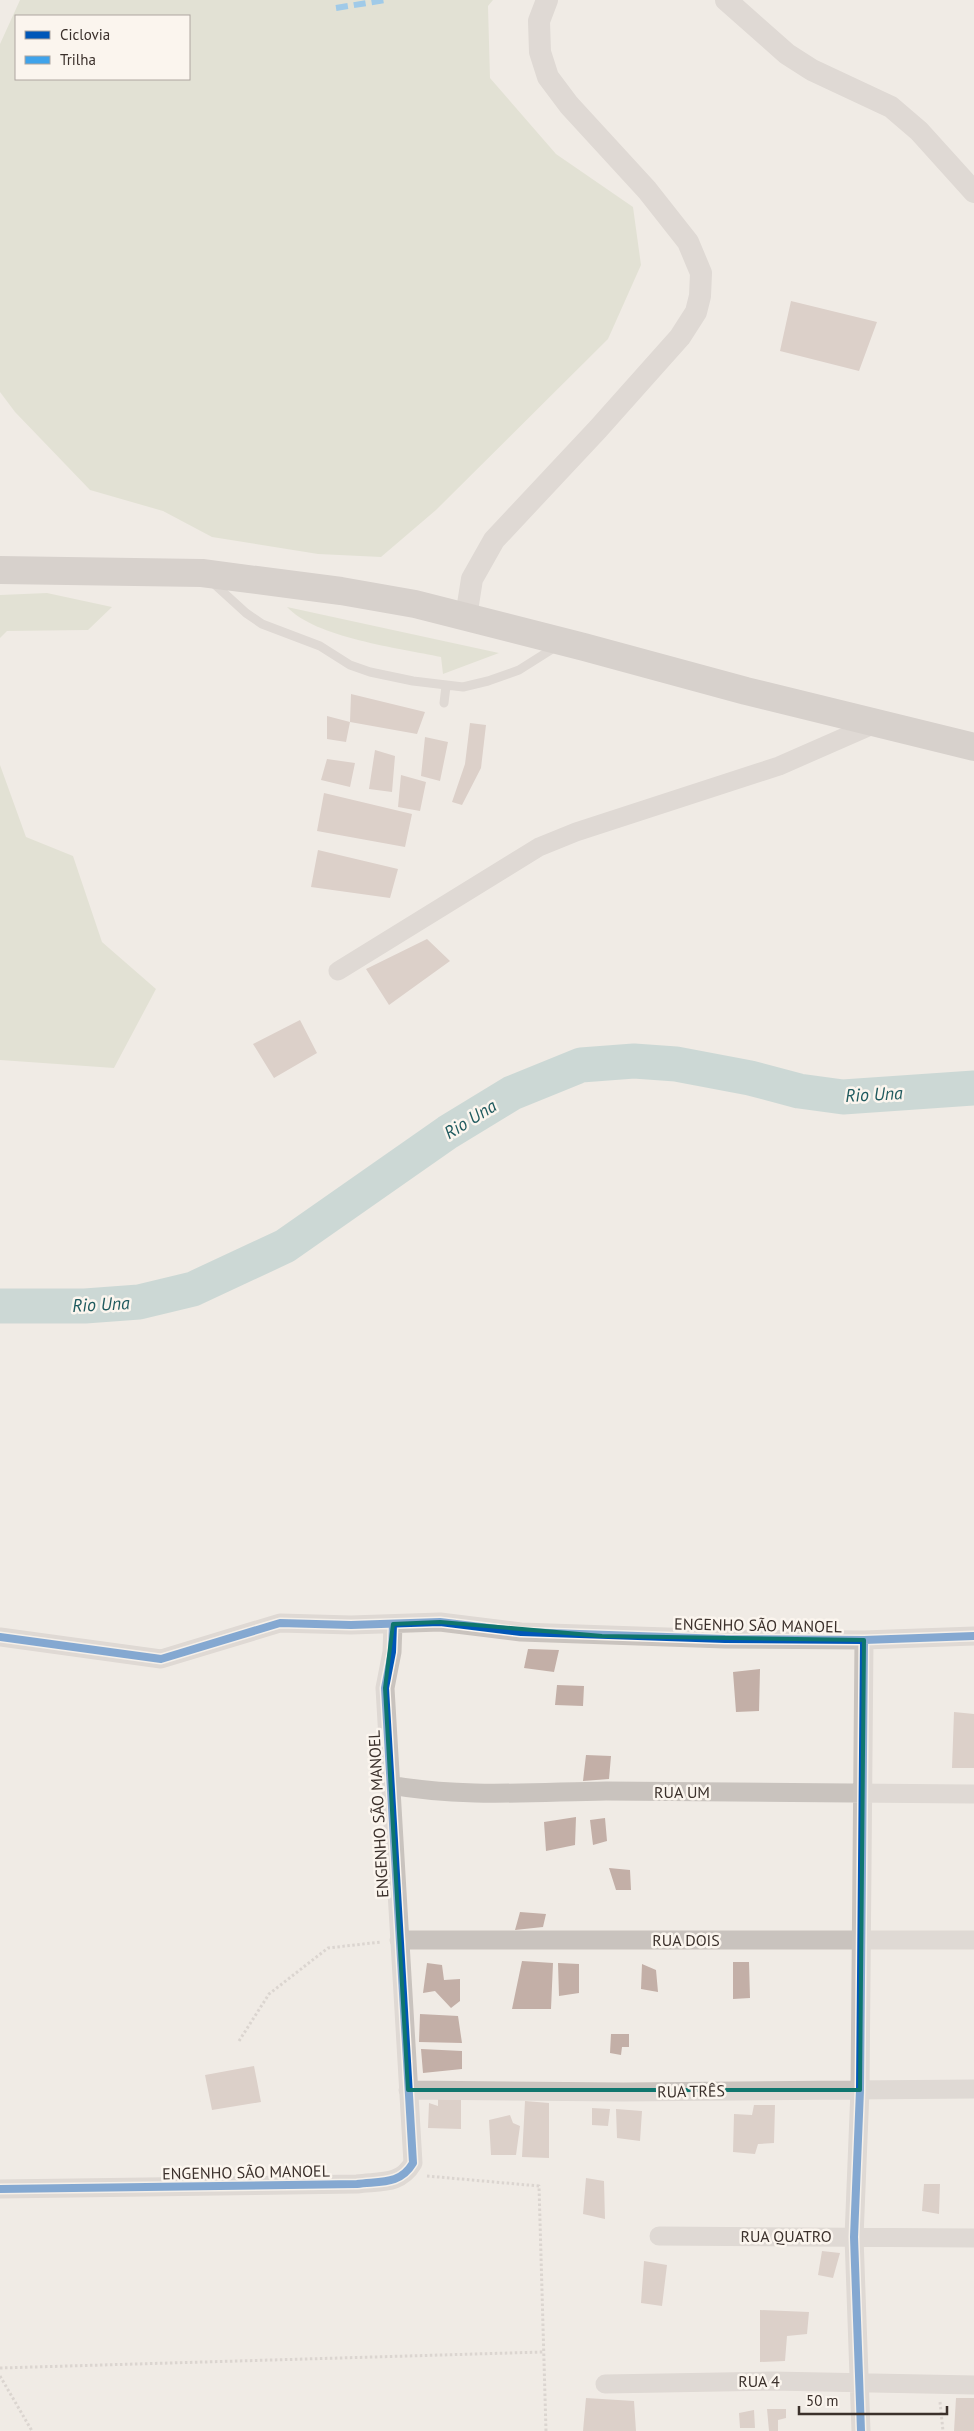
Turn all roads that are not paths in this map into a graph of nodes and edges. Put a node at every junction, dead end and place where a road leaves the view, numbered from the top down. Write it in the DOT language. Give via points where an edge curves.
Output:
graph roads {
  1 [pos="548,0"];
  2 [pos="726,0"];
  3 [pos="974,192"];
  4 [pos="0,570"];
  5 [pos="202,573"];
  6 [pos="466,617"];
  7 [pos="564,642"];
  8 [pos="446,686"];
  9 [pos="444,703"];
  10 [pos="877,723"];
  11 [pos="974,746"];
  12 [pos="338,971"];
  13 [pos="393,1624"];
  14 [pos="974,1636"];
  15 [pos="0,1637"];
  16 [pos="864,1640"];
  17 [pos="390,1785"];
  18 [pos="862,1793"];
  19 [pos="974,1794"];
  20 [pos="399,1940"];
  21 [pos="861,1940"];
  22 [pos="974,1940"];
  23 [pos="974,2089"];
  24 [pos="408,2090"];
  25 [pos="860,2090"];
  26 [pos="0,2189"];
  27 [pos="659,2236"];
  28 [pos="854,2237"];
  29 [pos="974,2238"];
  30 [pos="860,2383"];
  31 [pos="605,2384"];
  32 [pos="974,2386"];
  33 [pos="861,2431"];
  1 -- 6 [label="street" via="539,29 540,52 548,77 688,242 701,273 700,296 696,312 680,337 494,540 472,579"];
  2 -- 3 [label="street" via="787,54 812,70 891,107 919,131"];
  4 -- 5 [label="main road"];
  5 -- 6 [label="main road" via="341,591"];
  5 -- 8 [label="lane" via="262,624 320,646 344,662 370,672"];
  6 -- 7 [label="main road"];
  7 -- 8 [label="lane" via="519,670 463,687"];
  7 -- 10 [label="main road"];
  8 -- 9 [label="lane"];
  10 -- 11 [label="main road"];
  10 -- 12 [label="street" via="779,766 539,847"];
  13 -- 15 [label="street" via="280,1623 161,1659"];
  13 -- 16 [label="street, ENGENHO SÃO MANOEL" via="440,1622 521,1632 602,1636"];
  13 -- 17 [label="street, ENGENHO SÃO MANOEL" via="385,1688"];
  14 -- 16 [label="street, ENGENHO SÃO MANOEL"];
  16 -- 18 [label="street"];
  17 -- 18 [label="street, RUA UM" via="430,1792 464,1793"];
  17 -- 20 [label="street, ENGENHO SÃO MANOEL"];
  18 -- 19 [label="street, RUA UM"];
  18 -- 21 [label="street"];
  20 -- 21 [label="street, RUA DOIS"];
  20 -- 24 [label="street, ENGENHO SÃO MANOEL"];
  21 -- 22 [label="street, RUA DOIS"];
  21 -- 25 [label="street"];
  23 -- 25 [label="street, RUA TRÊS"];
  24 -- 25 [label="street, RUA TRÊS"];
  24 -- 26 [label="street, ENGENHO SÃO MANOEL" via="413,2164 406,2174 393,2180 357,2184"];
  25 -- 28 [label="street"];
  27 -- 28 [label="street, RUA QUATRO"];
  28 -- 29 [label="street, RUA QUATRO"];
  28 -- 30 [label="street"];
  30 -- 31 [label="street, RUA 4" via="699,2381"];
  30 -- 32 [label="street, RUA 4"];
  30 -- 33 [label="street"];
}
